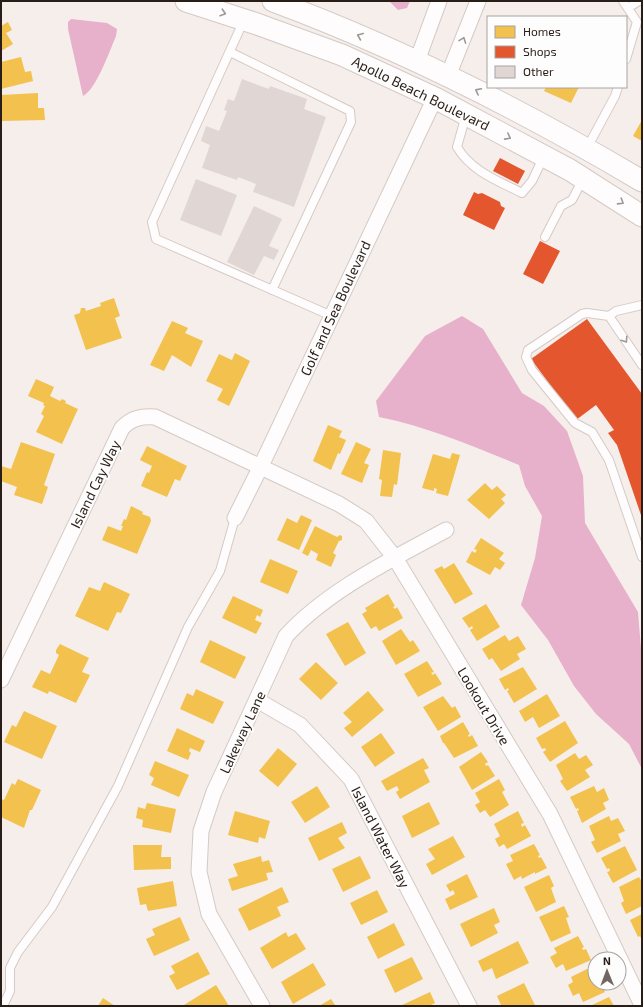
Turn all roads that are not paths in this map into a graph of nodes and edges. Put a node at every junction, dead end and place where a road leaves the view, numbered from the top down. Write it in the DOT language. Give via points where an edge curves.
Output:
graph roads {
  1 [pos="186,1"];
  2 [pos="273,1"];
  3 [pos="439,1"];
  4 [pos="478,1"];
  5 [pos="624,1"];
  6 [pos="639,1"];
  7 [pos="628,8"];
  8 [pos="245,20"];
  9 [pos="230,52"];
  10 [pos="627,56"];
  11 [pos="417,61"];
  12 [pos="448,76"];
  13 [pos="618,88"];
  14 [pos="435,98"];
  15 [pos="466,114"];
  16 [pos="586,149"];
  17 [pos="544,156"];
  18 [pos="578,175"];
  19 [pos="642,181"];
  20 [pos="642,216"];
  21 [pos="545,238"];
  22 [pos="272,290"];
  23 [pos="642,305"];
  24 [pos="332,316"];
  25 [pos="609,316"];
  26 [pos="642,364"];
  27 [pos="261,466"];
  28 [pos="235,518"];
  29 [pos="446,530"];
  30 [pos="395,558"];
  31 [pos="642,558"];
  32 [pos="1,680"];
  33 [pos="257,700"];
  34 [pos="642,1005"];
  35 [pos="3,1006"];
  36 [pos="262,1006"];
  37 [pos="469,1006"];
  1 -- 8 [label="main road, Apollo Beach Boulevard, one-way"];
  11 -- 2 [label="main road, Apollo Beach Boulevard, one-way"];
  3 -- 11 [label="street"];
  12 -- 4 [label="street, one-way"];
  5 -- 7 [label="lane"];
  6 -- 7 [label="lane"];
  7 -- 10 [label="lane" via="637,22"];
  8 -- 9 [label="lane"];
  8 -- 14 [label="main road, Apollo Beach Boulevard" via="342,54"];
  9 -- 22 [label="lane" via="350,111 351,122"];
  9 -- 22 [label="lane" via="152,222 156,239"];
  11 -- 12 [label="main road, Apollo Beach Boulevard"];
  11 -- 14 [label="main road"];
  16 -- 12 [label="main road, Apollo Beach Boulevard, one-way"];
  13 -- 16 [label="lane"];
  14 -- 15 [label="main road, Apollo Beach Boulevard"];
  14 -- 24 [label="street, Golf and Sea Boulevard"];
  15 -- 17 [label="main road, Apollo Beach Boulevard, one-way"];
  15 -- 17 [label="lane" via="457,147 464,159 482,173 522,193 532,181"];
  16 -- 18 [label="main road"];
  16 -- 19 [label="main road, Apollo Beach Boulevard"];
  17 -- 18 [label="main road, Apollo Beach Boulevard"];
  18 -- 20 [label="main road, Apollo Beach Boulevard, one-way"];
  18 -- 21 [label="lane" via="572,200 560,206"];
  22 -- 24 [label="lane"];
  23 -- 25 [label="lane" via="616,311"];
  24 -- 27 [label="street, Golf and Sea Boulevard"];
  25 -- 26 [label="lane, one-way"];
  25 -- 31 [label="lane" via="582,314 528,350 526,357 532,370 575,422 592,432 609,460"];
  27 -- 28 [label="street, Golf and Sea Boulevard"];
  27 -- 30 [label="street, Lookout Drive" via="339,504 366,521"];
  27 -- 32 [label="street, Island Cay Way" via="155,417 144,416 128,422 122,428"];
  28 -- 35 [label="lane" via="220,571 188,627 118,786 52,906 18,952 10,968 10,991"];
  29 -- 30 [label="street, Lakeway Lane"];
  30 -- 33 [label="street, Lakeway Lane" via="325,600 302,618 286,636"];
  30 -- 34 [label="street, Lookout Drive" via="550,814"];
  33 -- 36 [label="street, Lakeway Lane" via="214,792 201,831 199,872 209,914"];
  33 -- 37 [label="street, Island Water Way" via="300,725 351,779"];
}
